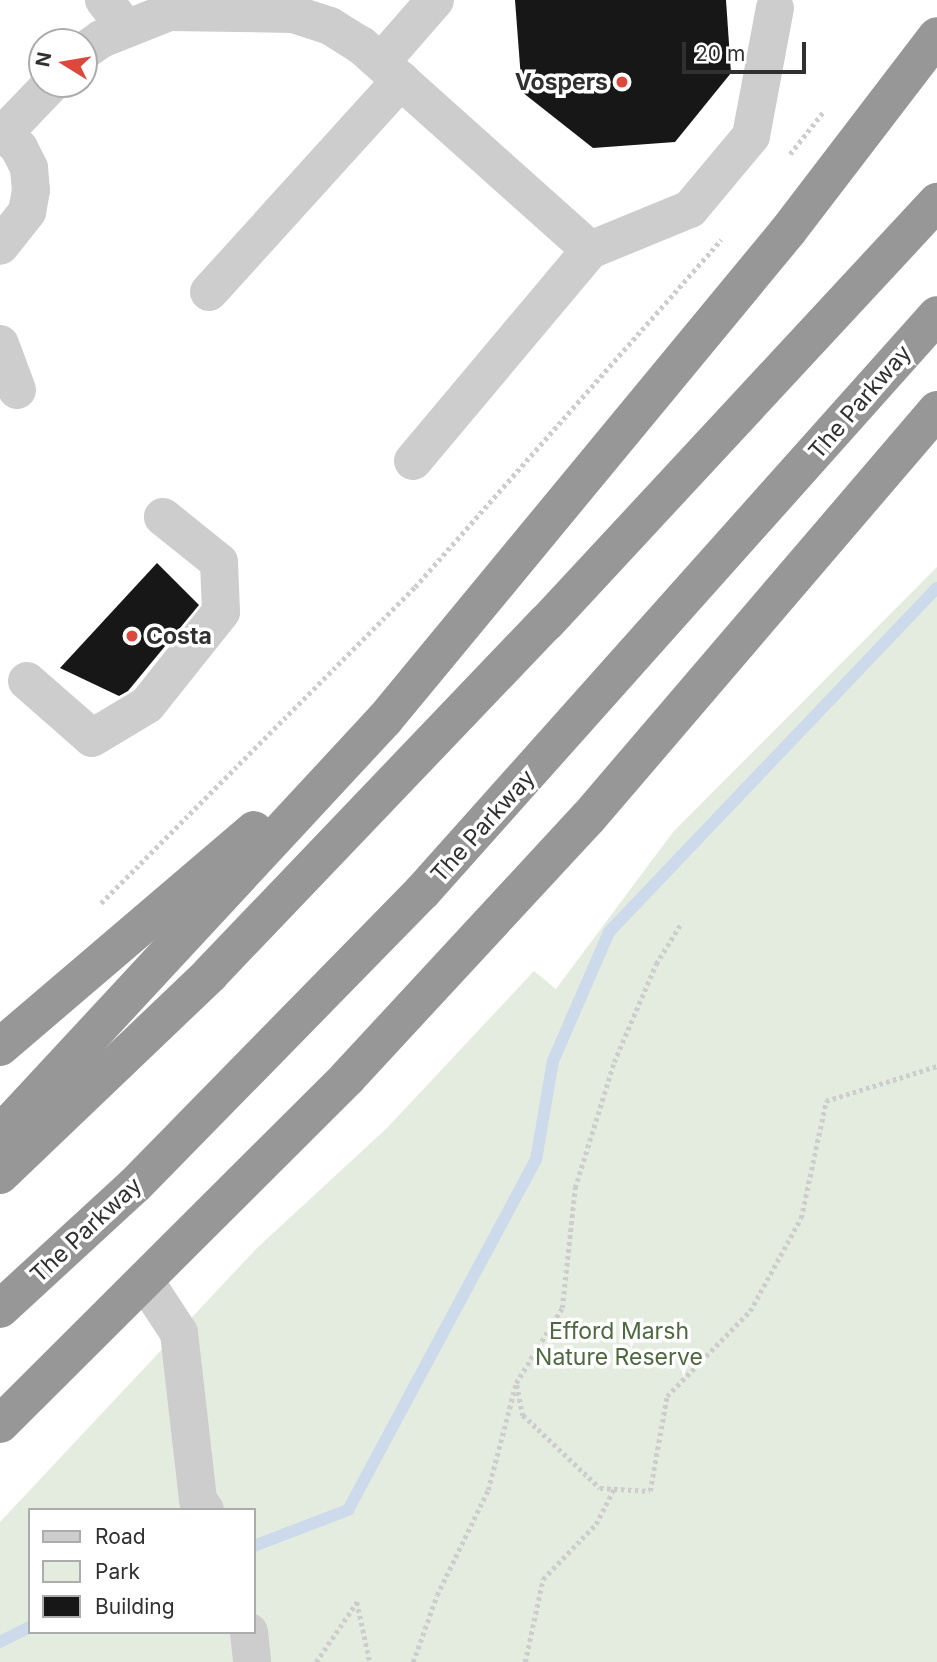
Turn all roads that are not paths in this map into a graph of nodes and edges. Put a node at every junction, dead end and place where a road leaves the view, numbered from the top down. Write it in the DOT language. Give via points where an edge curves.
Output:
graph roads {
  1 [pos="435,0"];
  2 [pos="775,8"];
  3 [pos="115,14"];
  4 [pos="98,34"];
  5 [pos="937,36"];
  6 [pos="391,71"];
  7 [pos="36,98"];
  8 [pos="2,130"];
  9 [pos="937,202"];
  10 [pos="0,246"];
  11 [pos="590,250"];
  12 [pos="209,292"];
  13 [pos="937,315"];
  14 [pos="0,344"];
  15 [pos="17,390"];
  16 [pos="937,410"];
  17 [pos="413,461"];
  18 [pos="163,517"];
  19 [pos="27,681"];
  20 [pos="386,719"];
  21 [pos="0,1047"];
  22 [pos="0,1134"];
  23 [pos="0,1175"];
  24 [pos="145,1281"];
  25 [pos="0,1309"];
  26 [pos="0,1423"];
  27 [pos="204,1508"];
  28 [pos="249,1634"];
  29 [pos="252,1662"];
  1 -- 6 [label="street"];
  2 -- 11 [label="street" via="751,136 690,209"];
  3 -- 4 [label="street"];
  3 -- 6 [label="street" via="293,14 330,26"];
  5 -- 20 [label="highway" via="788,231"];
  6 -- 11 [label="street"];
  6 -- 12 [label="street"];
  7 -- 8 [label="street"];
  8 -- 10 [label="street" via="29,168 31,190 27,212"];
  9 -- 23 [label="highway" via="545,624 210,974"];
  11 -- 17 [label="street"];
  13 -- 25 [label="highway, The Parkway" via="422,892 135,1185"];
  14 -- 15 [label="street"];
  16 -- 24 [label="highway" via="588,818 347,1078"];
  18 -- 19 [label="street" via="219,562 221,612 147,705 92,738"];
  20 -- 21 [label="highway"];
  20 -- 22 [label="highway"];
  24 -- 26 [label="highway"];
  24 -- 27 [label="street" via="179,1333 198,1500"];
  28 -- 29 [label="street"];
}
